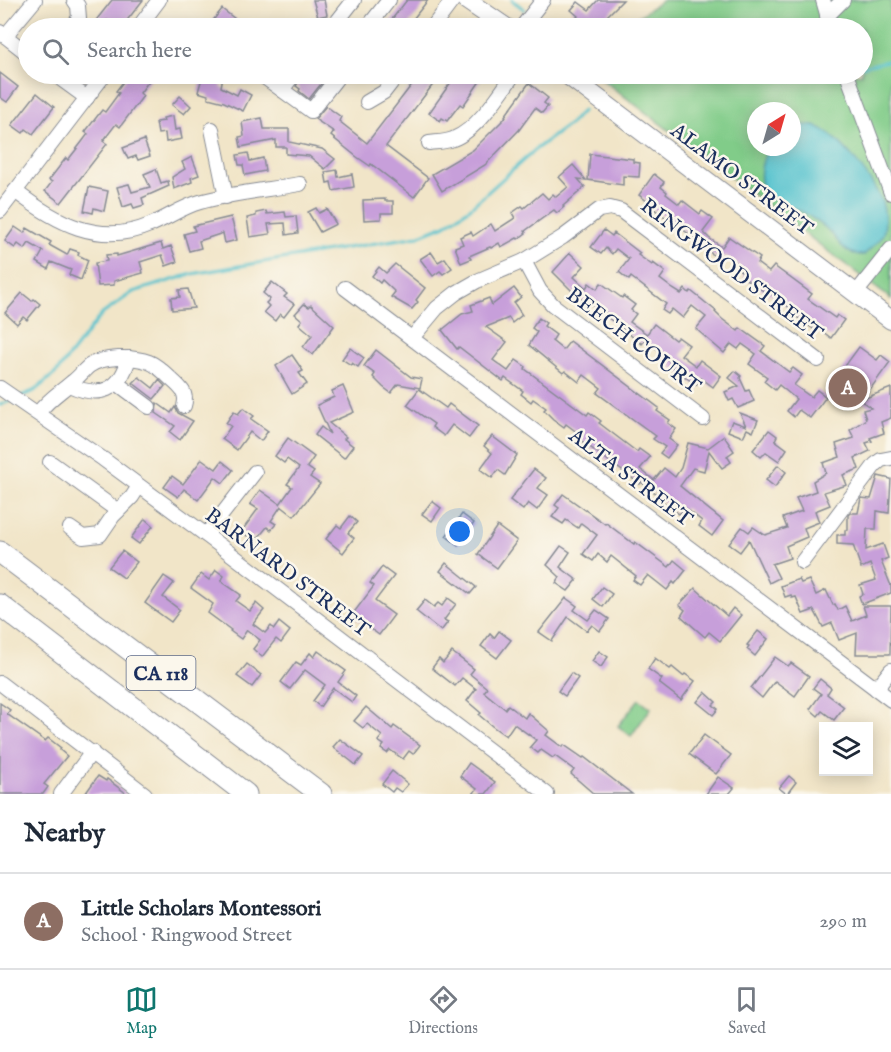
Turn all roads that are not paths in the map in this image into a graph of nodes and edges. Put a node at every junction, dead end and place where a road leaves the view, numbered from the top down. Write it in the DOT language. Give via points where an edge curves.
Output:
graph roads {
  1 [pos="35,0"];
  2 [pos="74,0"];
  3 [pos="159,0"];
  4 [pos="354,0"];
  5 [pos="390,0"];
  6 [pos="453,0"];
  7 [pos="466,0"];
  8 [pos="543,0"];
  9 [pos="823,0"];
  10 [pos="843,0"];
  11 [pos="18,18"];
  12 [pos="18,18"];
  13 [pos="79,18"];
  14 [pos="146,18"];
  15 [pos="340,18"];
  16 [pos="376,18"];
  17 [pos="440,18"];
  18 [pos="492,18"];
  19 [pos="528,18"];
  20 [pos="828,18"];
  21 [pos="832,18"];
  22 [pos="3,34"];
  23 [pos="18,46"];
  24 [pos="68,84"];
  25 [pos="98,84"];
  26 [pos="274,84"];
  27 [pos="286,84"];
  28 [pos="332,84"];
  29 [pos="390,84"];
  30 [pos="507,84"];
  31 [pos="579,84"];
  32 [pos="851,84"];
  33 [pos="282,90"];
  34 [pos="87,98"];
  35 [pos="368,102"];
  36 [pos="212,129"];
  37 [pos="429,143"];
  38 [pos="300,184"];
  39 [pos="15,191"];
  40 [pos="891,193"];
  41 [pos="226,197"];
  42 [pos="0,211"];
  43 [pos="891,249"];
  44 [pos="524,261"];
  45 [pos="345,288"];
  46 [pos="856,293"];
  47 [pos="891,320"];
  48 [pos="412,338"];
  49 [pos="129,358"];
  50 [pos="818,360"];
  51 [pos="118,384"];
  52 [pos="69,385"];
  53 [pos="5,391"];
  54 [pos="184,406"];
  55 [pos="149,407"];
  56 [pos="38,413"];
  57 [pos="703,419"];
  58 [pos="891,458"];
  59 [pos="50,462"];
  60 [pos="255,472"];
  61 [pos="140,486"];
  62 [pos="118,511"];
  63 [pos="70,528"];
  64 [pos="206,535"];
  65 [pos="0,552"];
  66 [pos="802,561"];
  67 [pos="0,605"];
  68 [pos="891,670"];
  69 [pos="0,683"];
  70 [pos="876,689"];
  71 [pos="891,700"];
  72 [pos="92,752"];
  73 [pos="241,791"];
  74 [pos="138,792"];
  75 [pos="61,794"];
  76 [pos="321,794"];
  77 [pos="547,794"];
  1 -- 11 [label="street"];
  2 -- 13 [label="street"];
  3 -- 14 [label="street"];
  4 -- 15 [label="street"];
  5 -- 16 [label="street"];
  6 -- 17 [label="street"];
  7 -- 18 [label="main road"];
  8 -- 19 [label="street"];
  9 -- 20 [label="street"];
  10 -- 21 [label="street"];
  12 -- 22 [label="street"];
  22 -- 23 [label="street"];
  24 -- 34 [label="street"];
  25 -- 34 [label="street"];
  26 -- 33 [label="street"];
  27 -- 33 [label="street"];
  28 -- 33 [label="street" via="311,111"];
  29 -- 35 [label="street"];
  30 -- 37 [label="street" via="468,130 452,140"];
  31 -- 46 [label="main road, ALAMO STREET"];
  32 -- 40 [label="street"];
  34 -- 39 [label="street"];
  36 -- 41 [label="street"];
  38 -- 41 [label="street"];
  39 -- 41 [label="street" via="60,222 115,233 141,228 189,206"];
  39 -- 42 [label="street"];
  43 -- 46 [label="street"];
  44 -- 48 [label="street, RINGWOOD STREET" via="456,293 437,308"];
  44 -- 50 [label="street, RINGWOOD STREET" via="599,210 621,211"];
  44 -- 57 [label="street, BEECH COURT" via="540,291 553,305"];
  45 -- 48 [label="street, ALTA STREET"];
  46 -- 47 [label="main road, ALAMO STREET"];
  48 -- 70 [label="street, ALTA STREET"];
  49 -- 51 [label="street"];
  49 -- 52 [label="street" via="91,365"];
  49 -- 54 [label="street" via="149,362 164,373 185,394"];
  51 -- 52 [label="street" via="95,391"];
  51 -- 55 [label="street"];
  52 -- 56 [label="street" via="51,397"];
  53 -- 56 [label="street, BARNARD STREET"];
  56 -- 61 [label="street, BARNARD STREET"];
  58 -- 66 [label="street" via="875,465"];
  59 -- 62 [label="street"];
  60 -- 64 [label="street"];
  61 -- 62 [label="street"];
  61 -- 64 [label="street, BARNARD STREET"];
  62 -- 63 [label="street" via="100,535 83,537"];
  64 -- 77 [label="street, BARNARD STREET"];
  65 -- 76 [label="highway, CA 118"];
  67 -- 73 [label="highway, CA 118"];
  68 -- 70 [label="street"];
  69 -- 72 [label="street"];
  70 -- 71 [label="street, ALTA STREET"];
  72 -- 74 [label="street"];
  72 -- 75 [label="street"];
}
